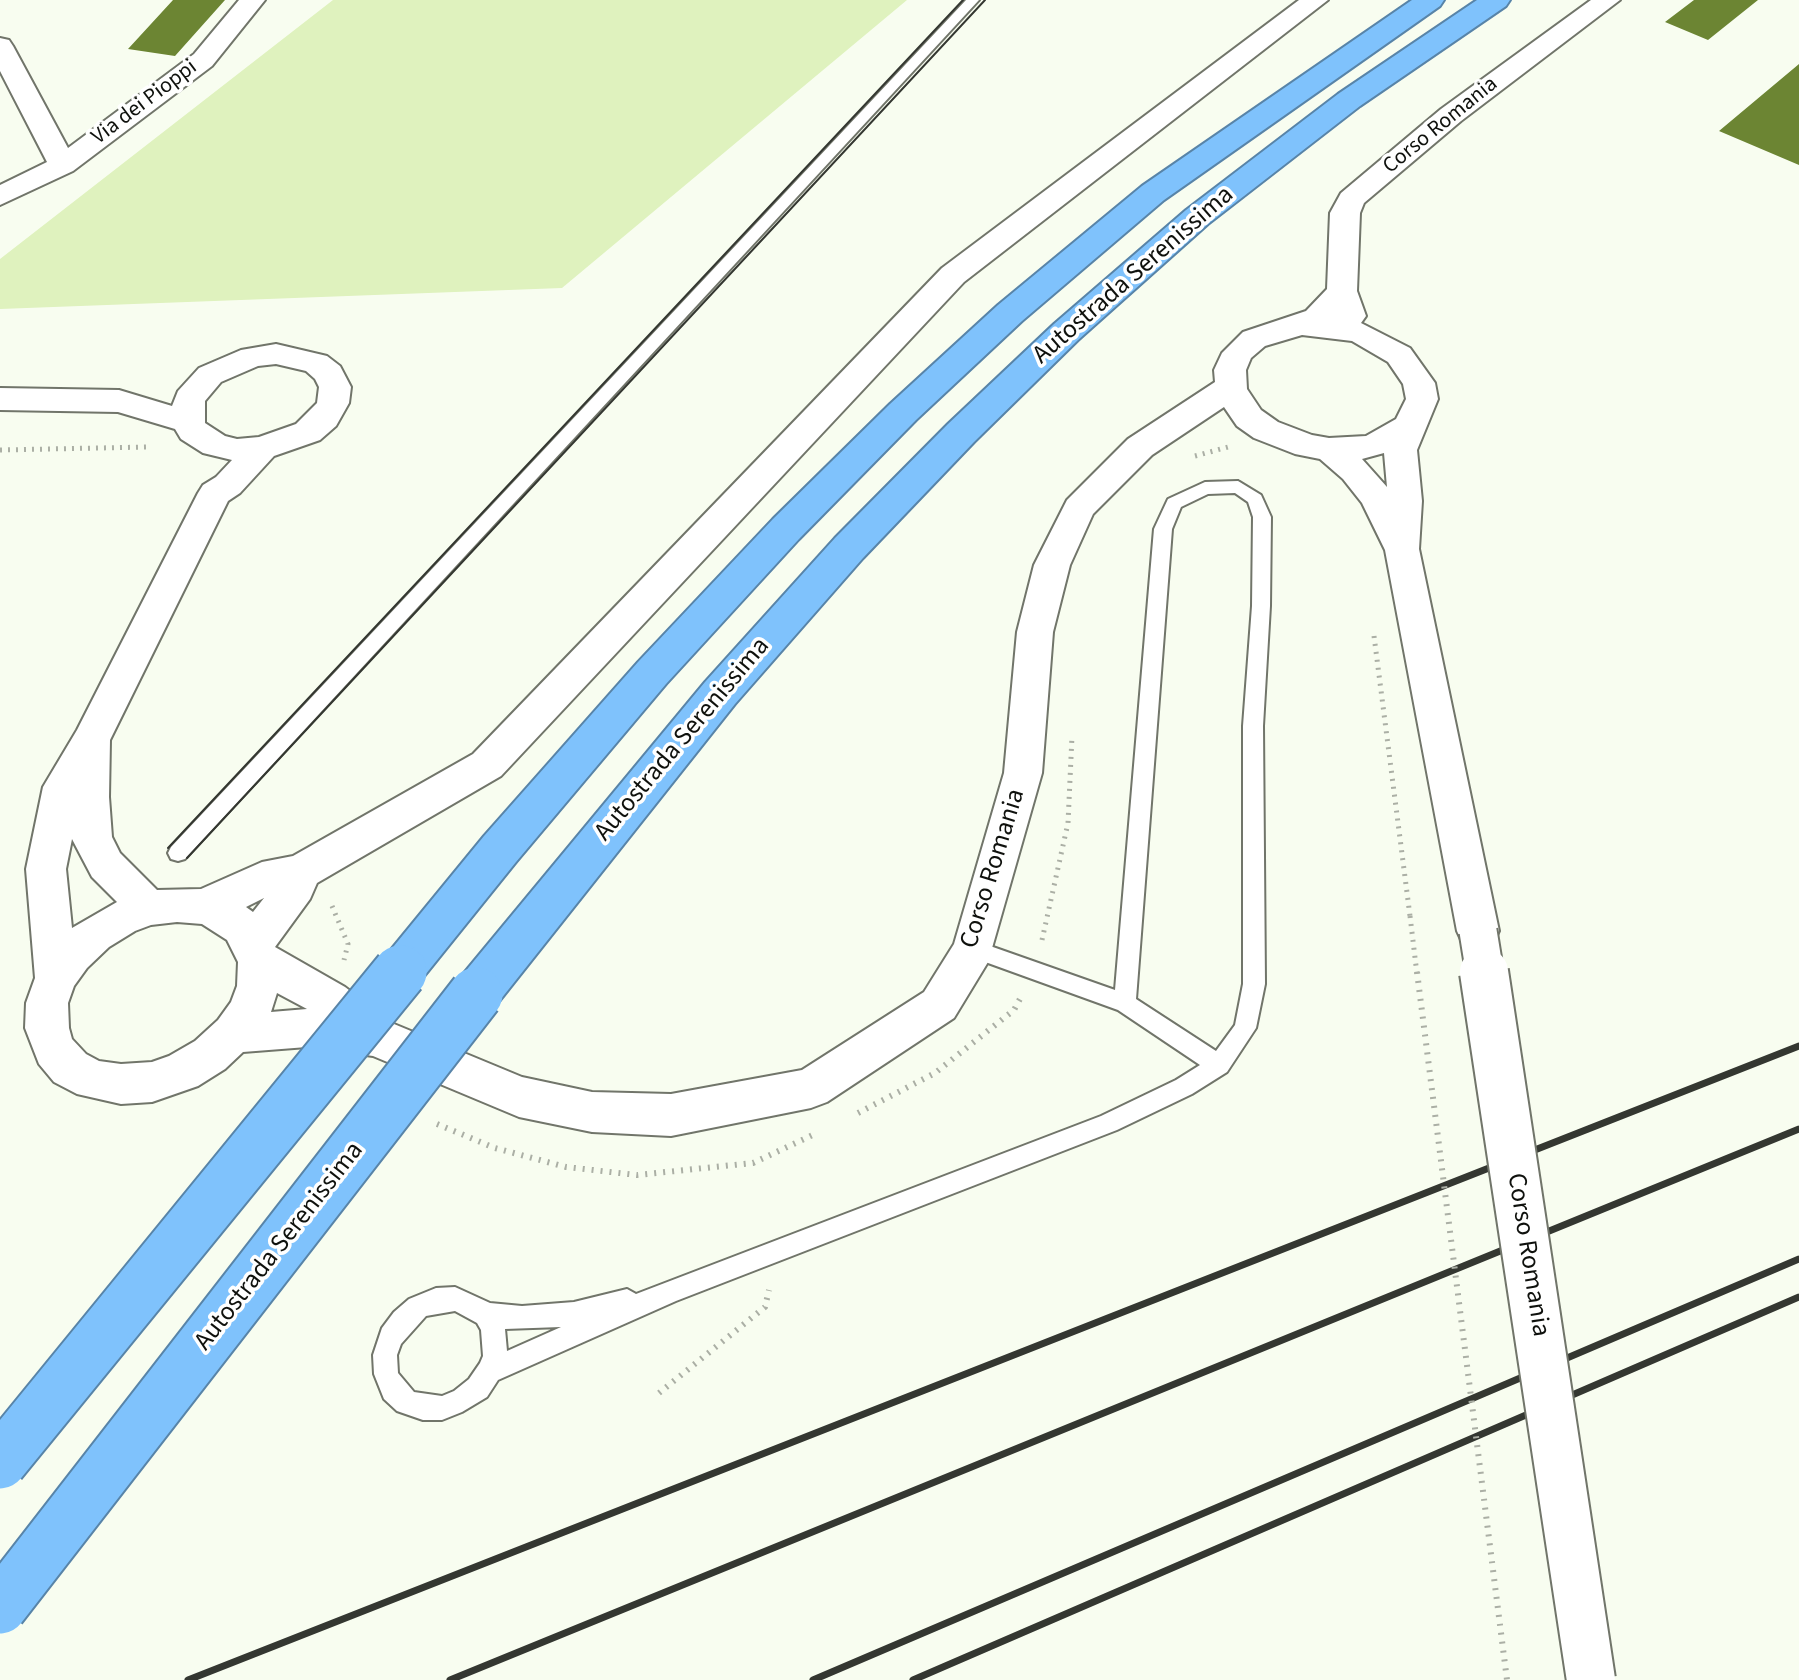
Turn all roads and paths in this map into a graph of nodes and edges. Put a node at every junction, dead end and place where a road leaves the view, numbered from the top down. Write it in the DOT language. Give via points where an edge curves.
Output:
graph roads {
  1 [pos="252,0"];
  2 [pos="973,0"];
  3 [pos="1315,0"];
  4 [pos="1430,0"];
  5 [pos="1496,0"];
  6 [pos="1607,0"];
  7 [pos="0,46"];
  8 [pos="63,165"];
  9 [pos="0,196"];
  10 [pos="1342,291"];
  11 [pos="1302,325"];
  12 [pos="1363,334"];
  13 [pos="195,388"];
  14 [pos="1231,389"];
  15 [pos="0,399"];
  16 [pos="119,401"];
  17 [pos="187,421"];
  18 [pos="1408,427"];
  19 [pos="1266,430"];
  20 [pos="215,445"];
  21 [pos="1140,447"];
  22 [pos="262,448"];
  23 [pos="1329,449"];
  24 [pos="215,493"];
  25 [pos="1402,549"];
  26 [pos="1373,625"];
  27 [pos="92,738"];
  28 [pos="178,853"];
  29 [pos="313,884"];
  30 [pos="204,907"];
  31 [pos="149,908"];
  32 [pos="973,949"];
  33 [pos="256,953"];
  34 [pos="342,968"];
  35 [pos="56,978"];
  36 [pos="1125,1003"];
  37 [pos="233,1034"];
  38 [pos="379,1038"];
  39 [pos="1219,1065"];
  40 [pos="779,1251"];
  41 [pos="670,1291"];
  42 [pos="486,1315"];
  43 [pos="489,1371"];
  44 [pos="659,1393"];
  45 [pos="0,1462"];
  46 [pos="0,1607"];
  47 [pos="1507,1680"];
  48 [pos="1591,1680"];
  1 -- 8 [label="street, Via dei Pioppi" via="203,60"];
  2 -- 28 [label="lane"];
  3 -- 29 [label="street" via="953,275 487,765"];
  4 -- 45 [label="highway, Autostrada Serenissima, bridge" via="1153,193 1010,313 786,529 500,849"];
  5 -- 46 [label="highway, Autostrada Serenissima, bridge" via="1349,100 1197,217 1066,332 849,548 720,693 476,994"];
  6 -- 10 [label="street, Corso Romania" via="1451,115 1351,199 1345,213"];
  7 -- 8 [label="street, Via dei Pioppi"];
  8 -- 9 [label="street, Via dei Pioppi"];
  10 -- 11 [label="street" via="1317,318"];
  10 -- 12 [label="street, Corso Romania"];
  11 -- 12 [label="street"];
  11 -- 14 [label="street" via="1254,339 1238,353 1230,370"];
  12 -- 18 [label="street" via="1399,355 1419,383 1422,399"];
  13 -- 16 [label="street"];
  13 -- 17 [label="street"];
  13 -- 22 [label="street" via="230,364 276,354 316,363 329,373 335,387 324,418 308,432"];
  14 -- 19 [label="street" via="1249,418"];
  14 -- 21 [label="street, Corso Romania"];
  15 -- 16 [label="street"];
  16 -- 17 [label="street"];
  17 -- 20 [label="street"];
  18 -- 23 [label="street" via="1383,442"];
  18 -- 25 [label="street, Corso Romania" via="1400,450"];
  19 -- 21 [label="street, Corso Romania" via="1184,435"];
  19 -- 23 [label="street"];
  20 -- 22 [label="street"];
  20 -- 24 [label="street"];
  21 -- 32 [label="street, Corso Romania" via="1079,508 1052,565 1035,632 1023,773"];
  22 -- 24 [label="street"];
  23 -- 25 [label="street, Corso Romania" via="1377,498"];
  24 -- 27 [label="street"];
  25 -- 48 [label="street, Corso Romania, bridge" via="1478,931"];
  26 -- 47 [label="path, bridge"];
  27 -- 31 [label="street" via="92,838 106,865"];
  27 -- 35 [label="street" via="63,787 46,869"];
  29 -- 30 [label="street" via="276,874"];
  29 -- 33 [label="street" via="296,887"];
  29 -- 34 [label="path" via="348,944"];
  30 -- 31 [label="street"];
  30 -- 33 [label="street" via="242,928"];
  31 -- 35 [label="street" via="94,934"];
  32 -- 36 [label="lane"];
  32 -- 38 [label="street, Corso Romania" via="939,1005 811,1088 671,1115 592,1112 519,1097"];
  33 -- 37 [label="street" via="258,986 250,1011"];
  33 -- 38 [label="street, Corso Romania"];
  35 -- 37 [label="street" via="47,1003 54,1050 70,1068 93,1080 152,1082 210,1055"];
  36 -- 39 [label="lane"];
  36 -- 39 [label="lane" via="1163,529 1174,503 1205,488 1238,487 1255,499 1262,517 1253,726 1254,984 1245,1028"];
  37 -- 38 [label="street, Corso Romania" via="307,1028"];
  39 -- 40 [label="lane" via="1109,1123"];
  40 -- 41 [label="lane"];
  40 -- 44 [label="path" via="765,1307"];
  41 -- 42 [label="lane" via="574,1314"];
  41 -- 43 [label="lane"];
  42 -- 43 [label="lane" via="496,1341"];
  42 -- 43 [label="lane" via="455,1299 418,1307 391,1337 386,1374 406,1402 442,1408 478,1388"];
}
